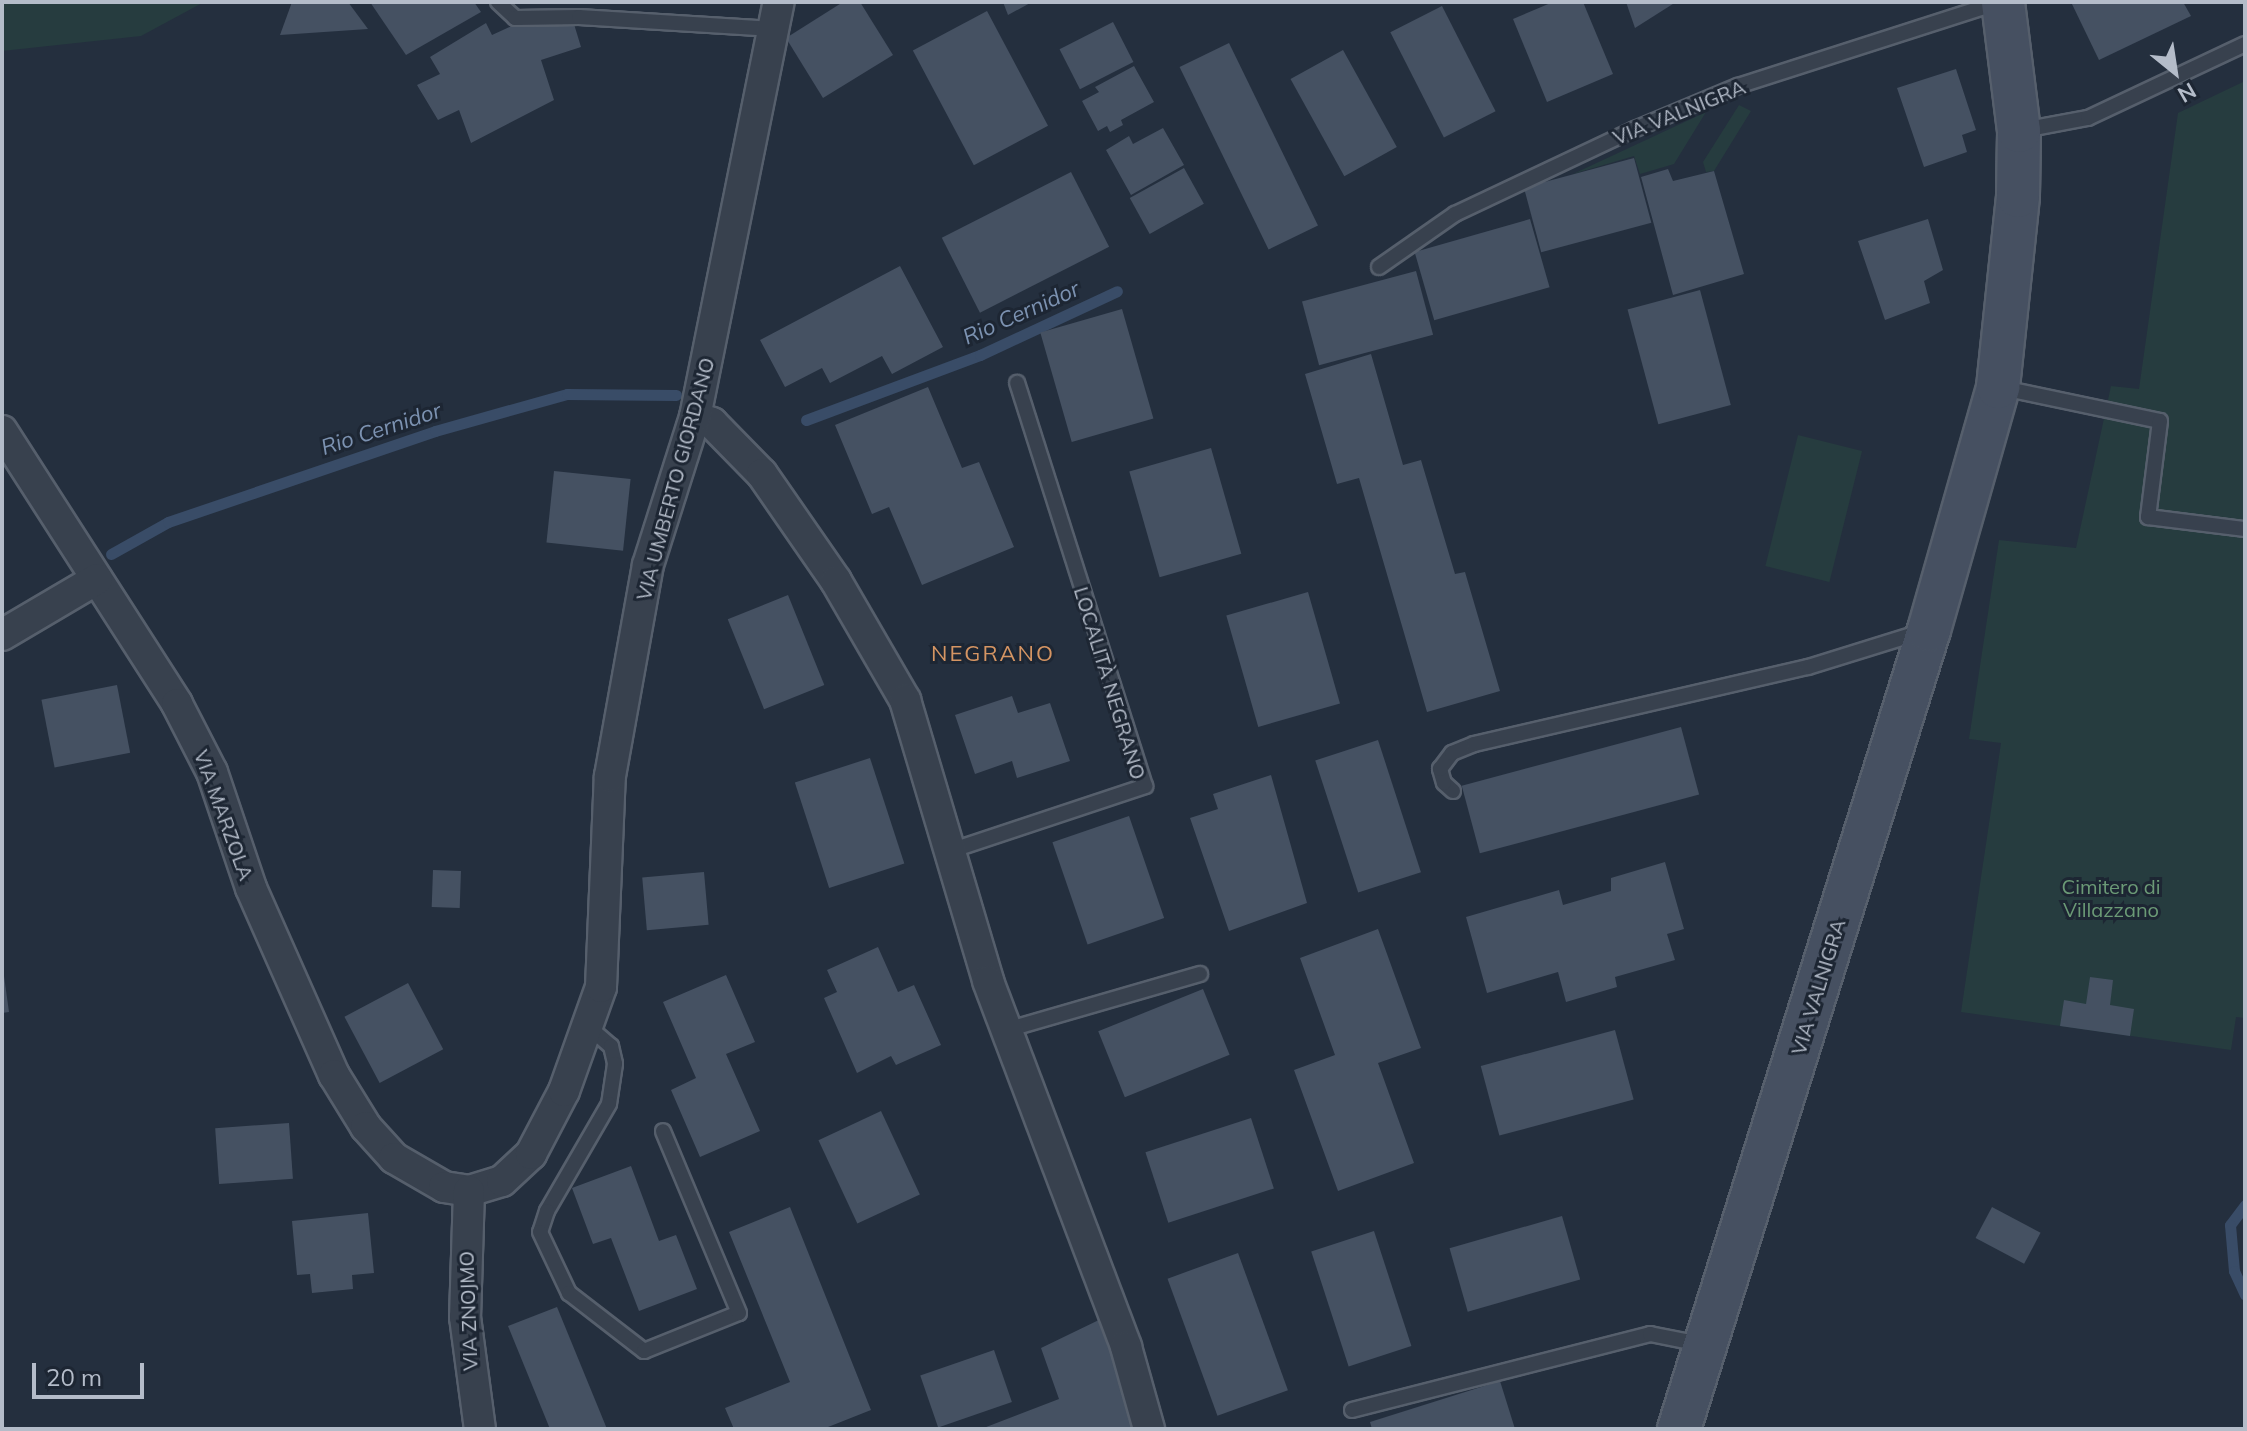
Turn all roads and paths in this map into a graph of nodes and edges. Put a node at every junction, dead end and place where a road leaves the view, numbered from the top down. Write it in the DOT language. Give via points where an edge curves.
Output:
graph roads {
  1 [pos="498,2"];
  2 [pos="2002,2"];
  3 [pos="776,16"];
  4 [pos="2245,44"];
  5 [pos="2019,131"];
  6 [pos="1379,267"];
  7 [pos="1017,383"];
  8 [pos="1998,387"];
  9 [pos="695,417"];
  10 [pos="2,431"];
  11 [pos="2245,529"];
  12 [pos="97,579"];
  13 [pos="1929,630"];
  14 [pos="2,635"];
  15 [pos="1453,791"];
  16 [pos="946,852"];
  17 [pos="1200,974"];
  18 [pos="590,1028"];
  19 [pos="1005,1030"];
  20 [pos="663,1131"];
  21 [pos="457,1189"];
  22 [pos="1708,1345"];
  23 [pos="1352,1410"];
  24 [pos="480,1429"];
  25 [pos="1149,1429"];
  26 [pos="1679,1429"];
  1 -- 3 [label="lane, VIA UMBERTO GIORDANO" via="515,18"];
  2 -- 5 [label="main road, VIA VALNIGRA"];
  2 -- 6 [label="lane, VIA VALNIGRA" via="1738,86 1635,129 1455,214"];
  3 -- 9 [label="street, VIA UMBERTO GIORDANO"];
  4 -- 5 [label="lane" via="2088,118"];
  5 -- 8 [label="main road, VIA VALNIGRA" via="2014,271"];
  7 -- 16 [label="lane, LOCALITÀ NEGRANO" via="1145,786"];
  8 -- 11 [label="lane" via="2160,421 2148,517"];
  8 -- 13 [label="main road, VIA VALNIGRA"];
  9 -- 16 [label="street" via="712,423 762,474 836,581 905,700"];
  9 -- 18 [label="street, VIA UMBERTO GIORDANO" via="648,565 610,776 601,987"];
  10 -- 12 [label="street, VIA MARZOLA"];
  12 -- 14 [label="street"];
  12 -- 21 [label="street, VIA MARZOLA" via="177,704 212,772 251,888 334,1075 366,1127 394,1158"];
  13 -- 15 [label="lane" via="1808,667 1474,744 1452,753 1440,769"];
  13 -- 22 [label="main road, VIA VALNIGRA"];
  16 -- 19 [label="street"];
  17 -- 19 [label="lane"];
  18 -- 20 [label="lane" via="611,1046 615,1064 609,1104 540,1232 569,1293 644,1351 739,1313"];
  18 -- 21 [label="street, VIA UMBERTO GIORDANO" via="531,1154 502,1181"];
  19 -- 25 [label="street" via="1126,1347"];
  21 -- 24 [label="street, VIA ZNOJMO" via="465,1317"];
  22 -- 23 [label="lane" via="1650,1334"];
  22 -- 26 [label="main road, VIA VALNIGRA"];
}
